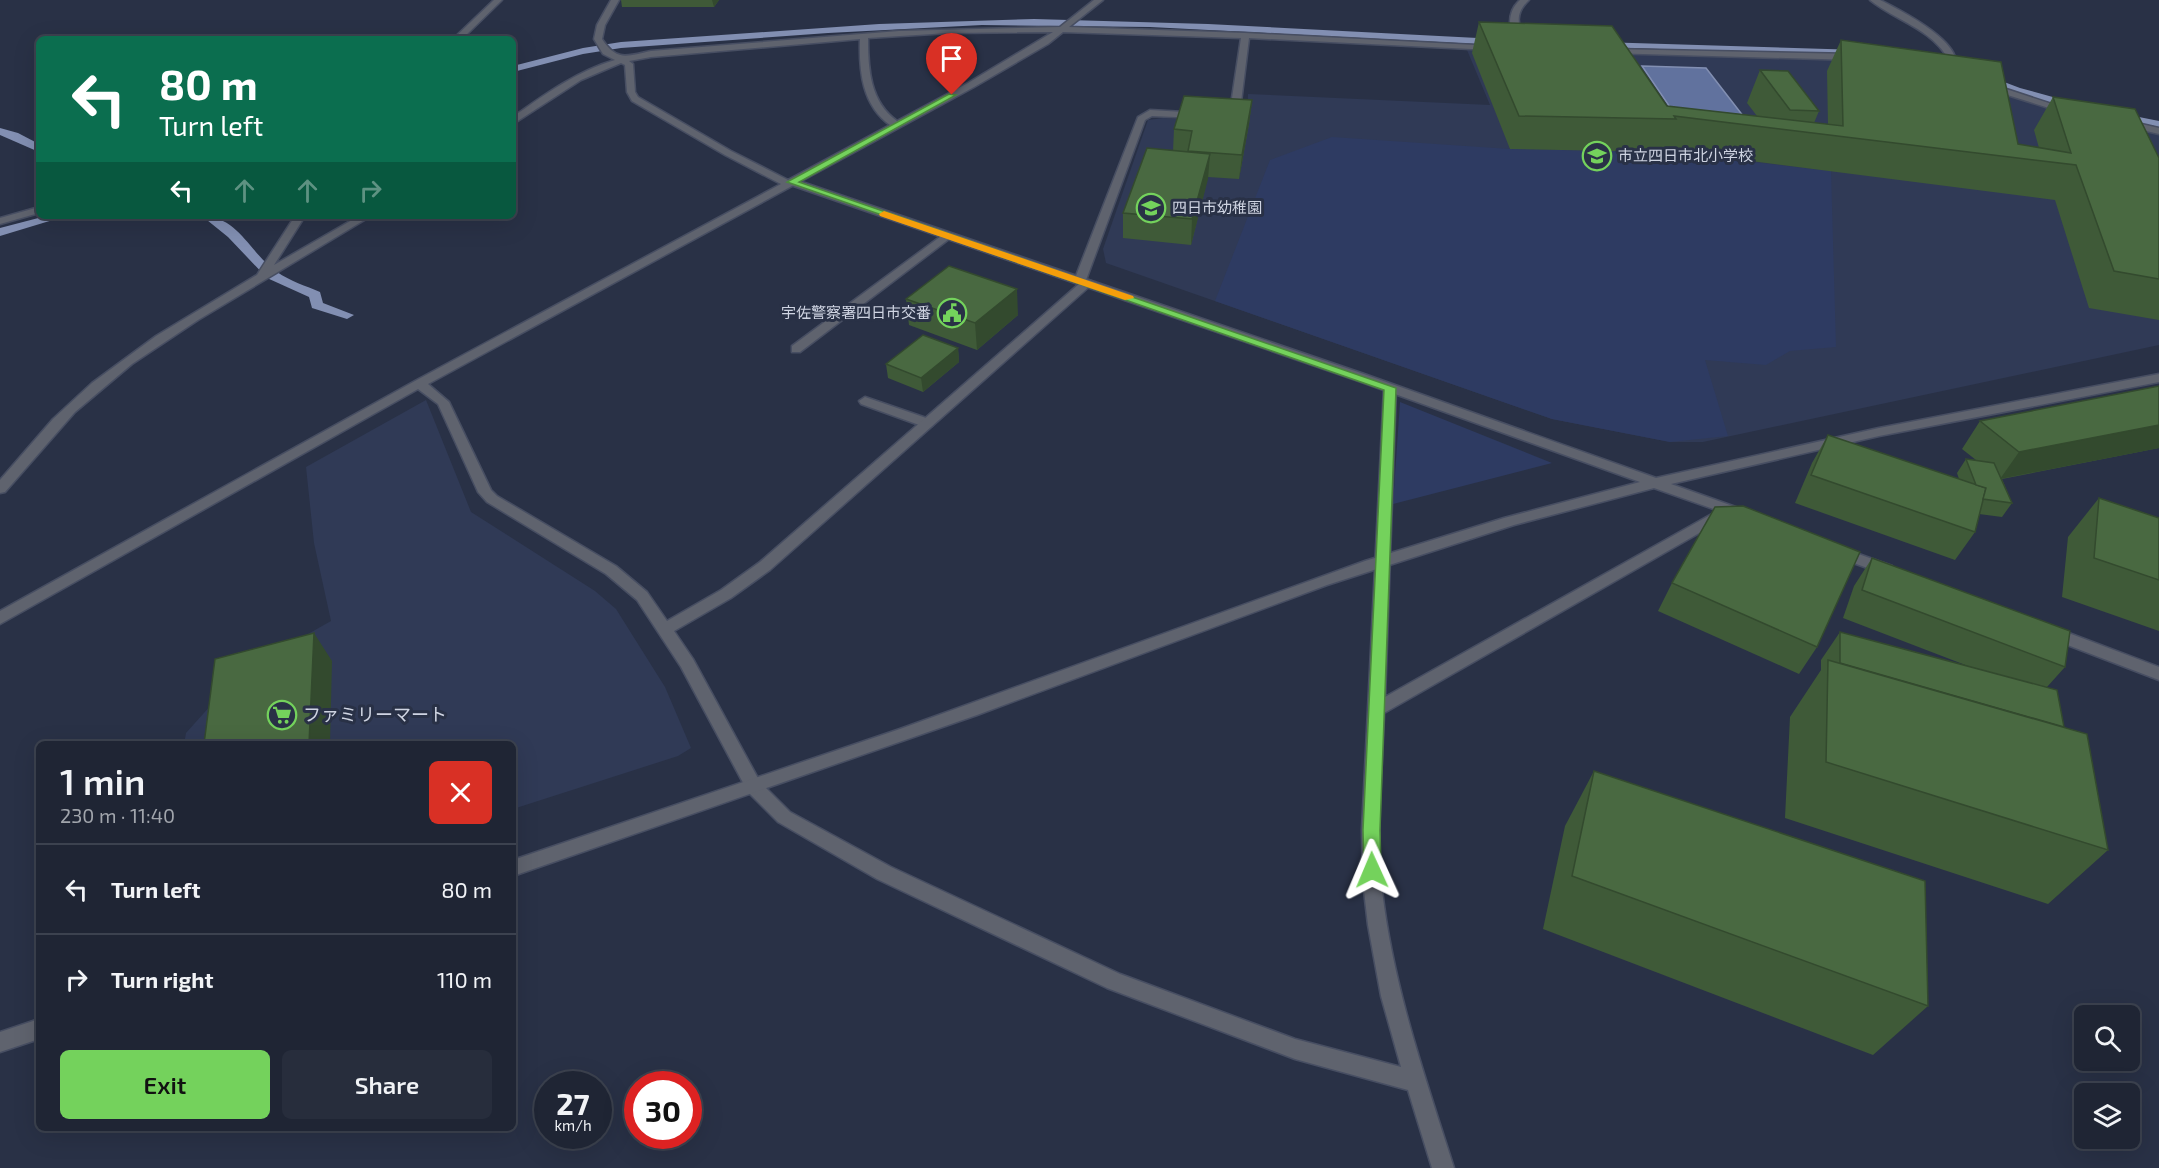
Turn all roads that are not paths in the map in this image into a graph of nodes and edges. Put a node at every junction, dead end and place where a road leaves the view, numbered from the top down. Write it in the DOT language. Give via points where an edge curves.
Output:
graph roads {
  1 [pos="498,0"];
  2 [pos="615,0"];
  3 [pos="1099,0"];
  4 [pos="1525,0"];
  5 [pos="1874,0"];
  6 [pos="1066,28"];
  7 [pos="1245,35"];
  8 [pos="460,36"];
  9 [pos="864,37"];
  10 [pos="1504,49"];
  11 [pos="1514,49"];
  12 [pos="1596,51"];
  13 [pos="1868,58"];
  14 [pos="619,60"];
  15 [pos="1944,70"];
  16 [pos="1975,81"];
  17 [pos="2076,112"];
  18 [pos="1212,116"];
  19 [pos="1223,117"];
  20 [pos="516,119"];
  21 [pos="2110,121"];
  22 [pos="896,126"];
  23 [pos="2159,130"];
  24 [pos="790,183"];
  25 [pos="36,211"];
  26 [pos="298,219"];
  27 [pos="361,219"];
  28 [pos="0,221"];
  29 [pos="948,236"];
  30 [pos="260,279"];
  31 [pos="1083,282"];
  32 [pos="796,349"];
  33 [pos="2159,378"];
  34 [pos="419,384"];
  35 [pos="1390,388"];
  36 [pos="865,401"];
  37 [pos="927,423"];
  38 [pos="1655,483"];
  39 [pos="0,489"];
  40 [pos="1729,510"];
  41 [pos="1751,518"];
  42 [pos="1828,548"];
  43 [pos="1384,560"];
  44 [pos="1906,577"];
  45 [pos="0,618"];
  46 [pos="2038,627"];
  47 [pos="666,628"];
  48 [pos="2159,674"];
  49 [pos="1377,709"];
  50 [pos="754,787"];
  51 [pos="516,867"];
  52 [pos="36,1030"];
  53 [pos="0,1042"];
  54 [pos="1416,1082"];
  55 [pos="1443,1168"];
  1 -- 8 [label="street"];
  2 -- 14 [label="street" via="597,39 606,52"];
  3 -- 6 [label="street"];
  4 -- 11 [label="street" via="1513,16 1524,49"];
  5 -- 15 [label="street" via="1944,47 1953,60"];
  6 -- 7 [label="street"];
  6 -- 9 [label="street"];
  6 -- 22 [label="street"];
  7 -- 10 [label="street"];
  7 -- 19 [label="street" via="1234,118"];
  9 -- 14 [label="street"];
  9 -- 22 [label="street" via="870,93 881,115"];
  12 -- 13 [label="street"];
  14 -- 20 [label="street" via="562,86"];
  14 -- 24 [label="street" via="629,64 631,92 639,102 761,171"];
  16 -- 17 [label="street"];
  18 -- 31 [label="street" via="1150,113 1141,119"];
  21 -- 23 [label="street"];
  22 -- 24 [label="street"];
  24 -- 29 [label="street"];
  24 -- 34 [label="street"];
  25 -- 28 [label="street"];
  26 -- 30 [label="street"];
  27 -- 30 [label="street"];
  29 -- 31 [label="street"];
  29 -- 32 [label="street"];
  30 -- 39 [label="street" via="142,351 95,386"];
  31 -- 35 [label="street"];
  31 -- 37 [label="street"];
  33 -- 38 [label="street" via="1958,414"];
  34 -- 45 [label="street"];
  34 -- 47 [label="street" via="443,402 485,492 492,499 627,581"];
  35 -- 38 [label="street"];
  35 -- 43 [label="street"];
  36 -- 37 [label="street"];
  37 -- 47 [label="street" via="747,581"];
  38 -- 40 [label="street"];
  38 -- 43 [label="street" via="1545,511"];
  40 -- 41 [label="street"];
  40 -- 49 [label="street"];
  42 -- 44 [label="street"];
  43 -- 49 [label="street"];
  43 -- 50 [label="street"];
  46 -- 48 [label="street"];
  47 -- 50 [label="street"];
  49 -- 54 [label="street" via="1372,889 1383,956"];
  50 -- 51 [label="street"];
  50 -- 54 [label="street" via="784,817 884,873 1114,981 1295,1049"];
  52 -- 53 [label="street"];
  54 -- 55 [label="street"];
}
